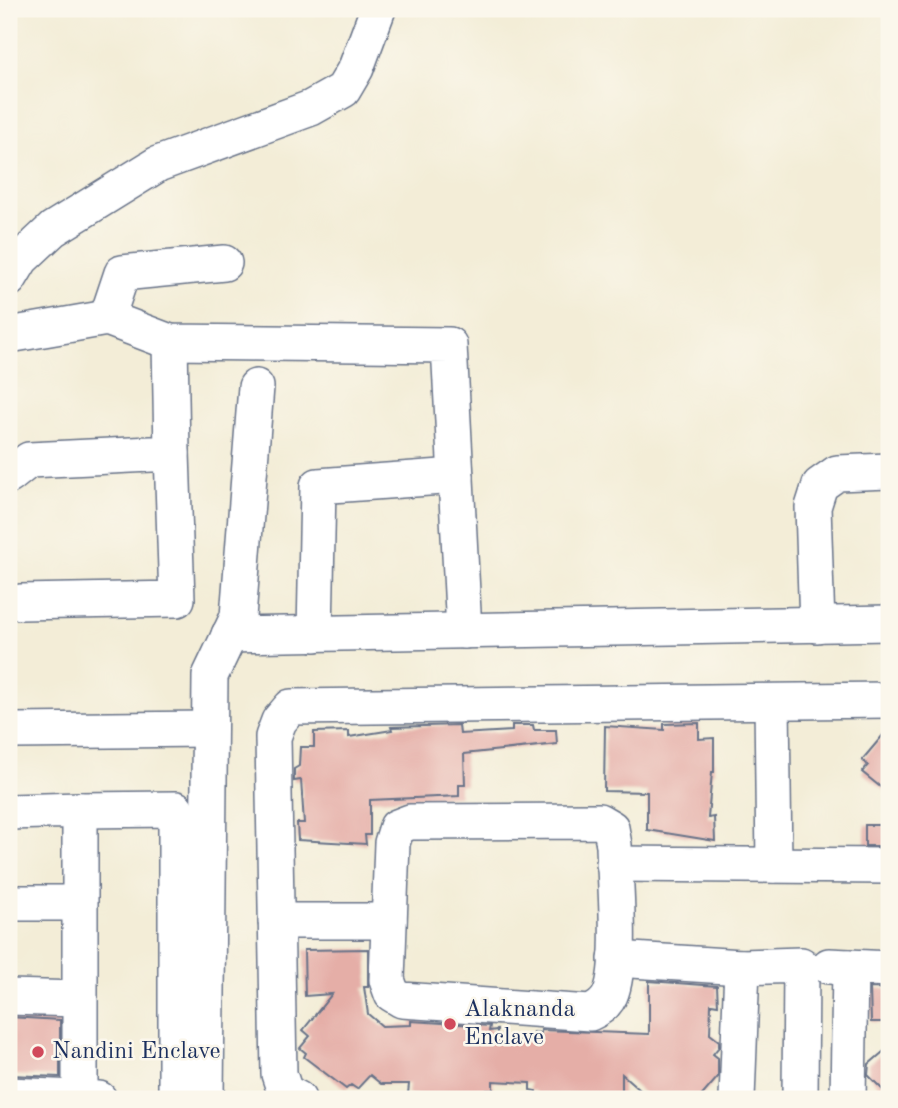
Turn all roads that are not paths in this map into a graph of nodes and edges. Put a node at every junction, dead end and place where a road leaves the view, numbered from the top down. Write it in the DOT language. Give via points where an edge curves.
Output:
graph roads {
  1 [pos="378,9"];
  2 [pos="224,263"];
  3 [pos="9,279"];
  4 [pos="107,318"];
  5 [pos="9,335"];
  6 [pos="170,342"];
  7 [pos="256,387"];
  8 [pos="172,453"];
  9 [pos="889,471"];
  10 [pos="9,476"];
  11 [pos="456,476"];
  12 [pos="20,602"];
  13 [pos="889,623"];
  14 [pos="817,625"];
  15 [pos="464,631"];
  16 [pos="315,634"];
  17 [pos="229,635"];
  18 [pos="889,700"];
  19 [pos="772,702"];
  20 [pos="209,729"];
  21 [pos="13,731"];
  22 [pos="80,810"];
  23 [pos="9,812"];
  24 [pos="614,864"];
  25 [pos="774,865"];
  26 [pos="889,866"];
  27 [pos="9,903"];
  28 [pos="79,903"];
  29 [pos="276,921"];
  30 [pos="389,921"];
  31 [pos="616,959"];
  32 [pos="801,965"];
  33 [pos="742,967"];
  34 [pos="850,967"];
  35 [pos="889,969"];
  36 [pos="9,997"];
  37 [pos="78,999"];
  38 [pos="9,1095"];
  39 [pos="80,1099"];
  40 [pos="99,1099"];
  41 [pos="176,1099"];
  42 [pos="205,1099"];
  43 [pos="298,1099"];
  44 [pos="737,1099"];
  45 [pos="800,1099"];
  46 [pos="848,1099"];
  1 -- 3 [label="street" via="343,90 311,108 158,164 53,229 21,259"];
  2 -- 4 [label="street" via="122,272"];
  4 -- 5 [label="street"];
  4 -- 6 [label="street"];
  6 -- 8 [label="street"];
  6 -- 11 [label="street" via="449,345"];
  7 -- 17 [label="street" via="238,617"];
  8 -- 10 [label="street" via="29,460"];
  8 -- 12 [label="street" via="177,599"];
  9 -- 14 [label="street" via="836,473 820,485 813,507"];
  11 -- 15 [label="street"];
  11 -- 16 [label="street" via="318,486"];
  13 -- 14 [label="street"];
  14 -- 15 [label="street"];
  15 -- 16 [label="street"];
  16 -- 17 [label="street"];
  17 -- 20 [label="street" via="210,676"];
  18 -- 19 [label="street"];
  19 -- 25 [label="street"];
  19 -- 29 [label="street" via="291,707 273,737"];
  20 -- 21 [label="street"];
  20 -- 42 [label="street"];
  22 -- 23 [label="street"];
  22 -- 28 [label="street"];
  22 -- 41 [label="street" via="176,809"];
  24 -- 25 [label="street"];
  24 -- 30 [label="street" via="611,828 599,821 410,822 397,827 392,843"];
  24 -- 31 [label="street"];
  25 -- 26 [label="street"];
  27 -- 28 [label="street"];
  28 -- 37 [label="street"];
  29 -- 30 [label="street"];
  29 -- 43 [label="street" via="279,1074 285,1092"];
  30 -- 31 [label="street" via="387,980 392,993 402,1000 590,1013 602,1007 610,994"];
  31 -- 33 [label="street"];
  32 -- 33 [label="street"];
  32 -- 34 [label="street"];
  32 -- 45 [label="street"];
  33 -- 44 [label="street"];
  34 -- 35 [label="street"];
  34 -- 46 [label="street"];
  36 -- 37 [label="street"];
  37 -- 39 [label="street"];
  38 -- 39 [label="street"];
  39 -- 40 [label="street"];
}
